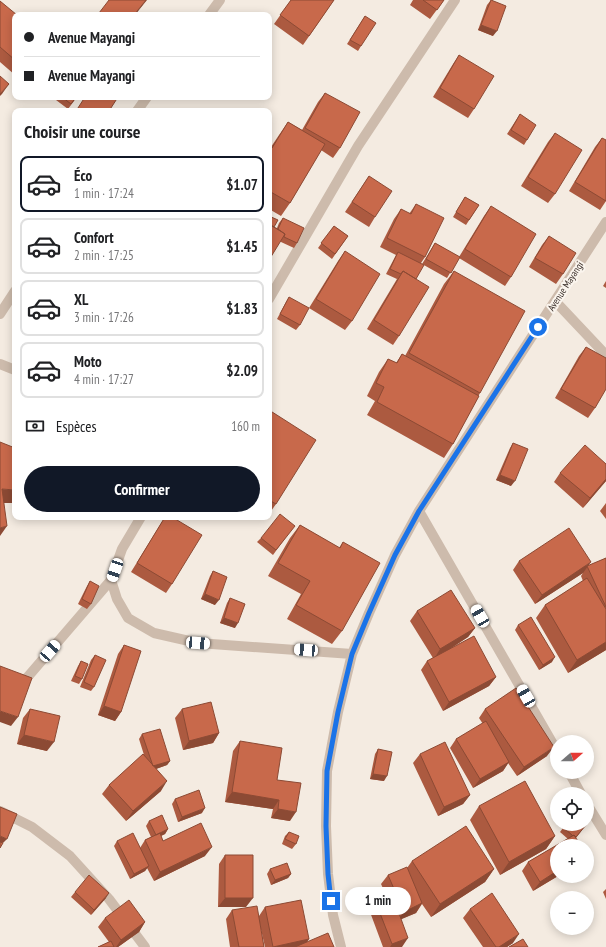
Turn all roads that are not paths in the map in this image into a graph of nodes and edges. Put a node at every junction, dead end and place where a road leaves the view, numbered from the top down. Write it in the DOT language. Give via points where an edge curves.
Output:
graph roads {
  1 [pos="220,0"];
  2 [pos="455,0"];
  3 [pos="211,12"];
  4 [pos="606,222"];
  5 [pos="272,294"];
  6 [pos="12,296"];
  7 [pos="555,301"];
  8 [pos="0,314"];
  9 [pos="606,355"];
  10 [pos="0,364"];
  11 [pos="12,369"];
  12 [pos="419,511"];
  13 [pos="139,520"];
  14 [pos="111,580"];
  15 [pos="352,654"];
  16 [pos="0,697"];
  17 [pos="550,739"];
  18 [pos="0,811"];
  19 [pos="594,815"];
  20 [pos="606,835"];
  21 [pos="145,947"];
  22 [pos="341,947"];
  1 -- 3 [label="street"];
  2 -- 5 [label="street" via="358,146"];
  4 -- 7 [label="street, Avenue Mayangi"];
  6 -- 8 [label="street"];
  7 -- 9 [label="street"];
  7 -- 12 [label="street, Avenue Mayangi"];
  10 -- 11 [label="street"];
  12 -- 15 [label="street, Avenue Mayangi" via="395,555"];
  12 -- 17 [label="street"];
  13 -- 14 [label="street" via="122,549"];
  14 -- 15 [label="street" via="117,600 128,618 154,633 198,643"];
  14 -- 16 [label="street" via="19,687"];
  15 -- 22 [label="street, Avenue Mayangi" via="327,771 328,874 333,915"];
  18 -- 21 [label="street" via="32,827 70,856 109,899"];
  19 -- 20 [label="street"];
}
